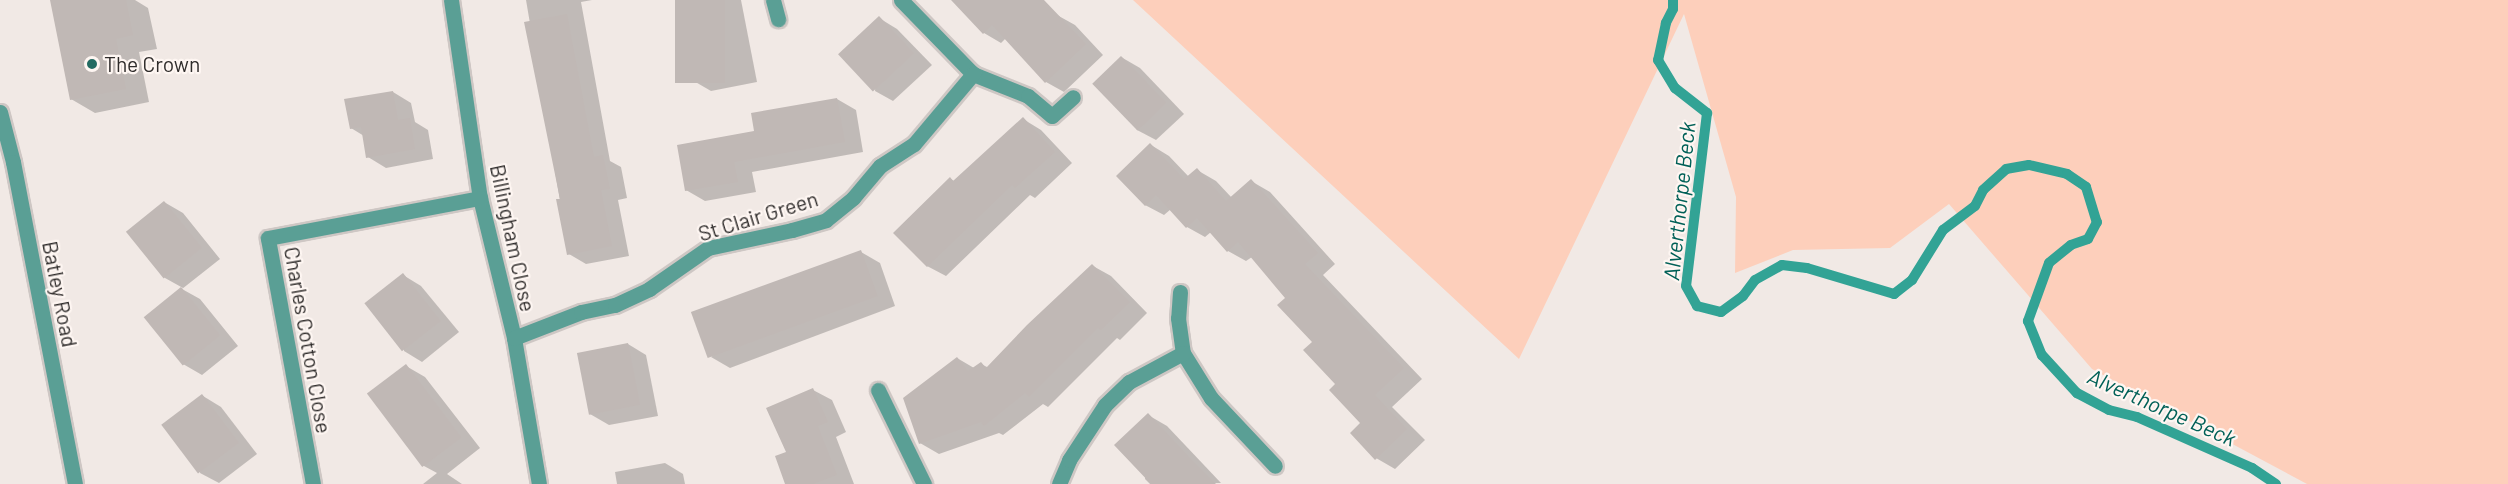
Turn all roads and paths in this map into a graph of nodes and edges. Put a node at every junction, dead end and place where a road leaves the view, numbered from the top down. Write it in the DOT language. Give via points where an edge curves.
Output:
graph roads {
  1 [pos="451,0"];
  2 [pos="773,0"];
  3 [pos="901,0"];
  4 [pos="778,19"];
  5 [pos="973,74"];
  6 [pos="1073,97"];
  7 [pos="0,112"];
  8 [pos="480,198"];
  9 [pos="1180,292"];
  10 [pos="514,338"];
  11 [pos="1182,353"];
  12 [pos="878,390"];
  13 [pos="1275,466"];
  14 [pos="923,483"];
  15 [pos="75,484"];
  16 [pos="313,484"];
  17 [pos="539,484"];
  18 [pos="1059,484"];
  1 -- 8 [label="street, Billingham Close"];
  2 -- 4 [label="street"];
  3 -- 5 [label="street"];
  5 -- 6 [label="street" via="1028,96 1052,117"];
  5 -- 10 [label="street, St Clair Green" via="914,144 880,166 853,198 826,220 708,248 649,288 615,305 581,312"];
  7 -- 15 [label="street, Batley Road"];
  8 -- 10 [label="street, Billingham Close"];
  8 -- 16 [label="street, Charles Cotton Close" via="268,238"];
  9 -- 11 [label="street"];
  10 -- 17 [label="street, Billingham Close"];
  11 -- 13 [label="street" via="1211,398"];
  11 -- 18 [label="street" via="1129,382 1105,405 1069,460"];
  12 -- 14 [label="street"];
}
